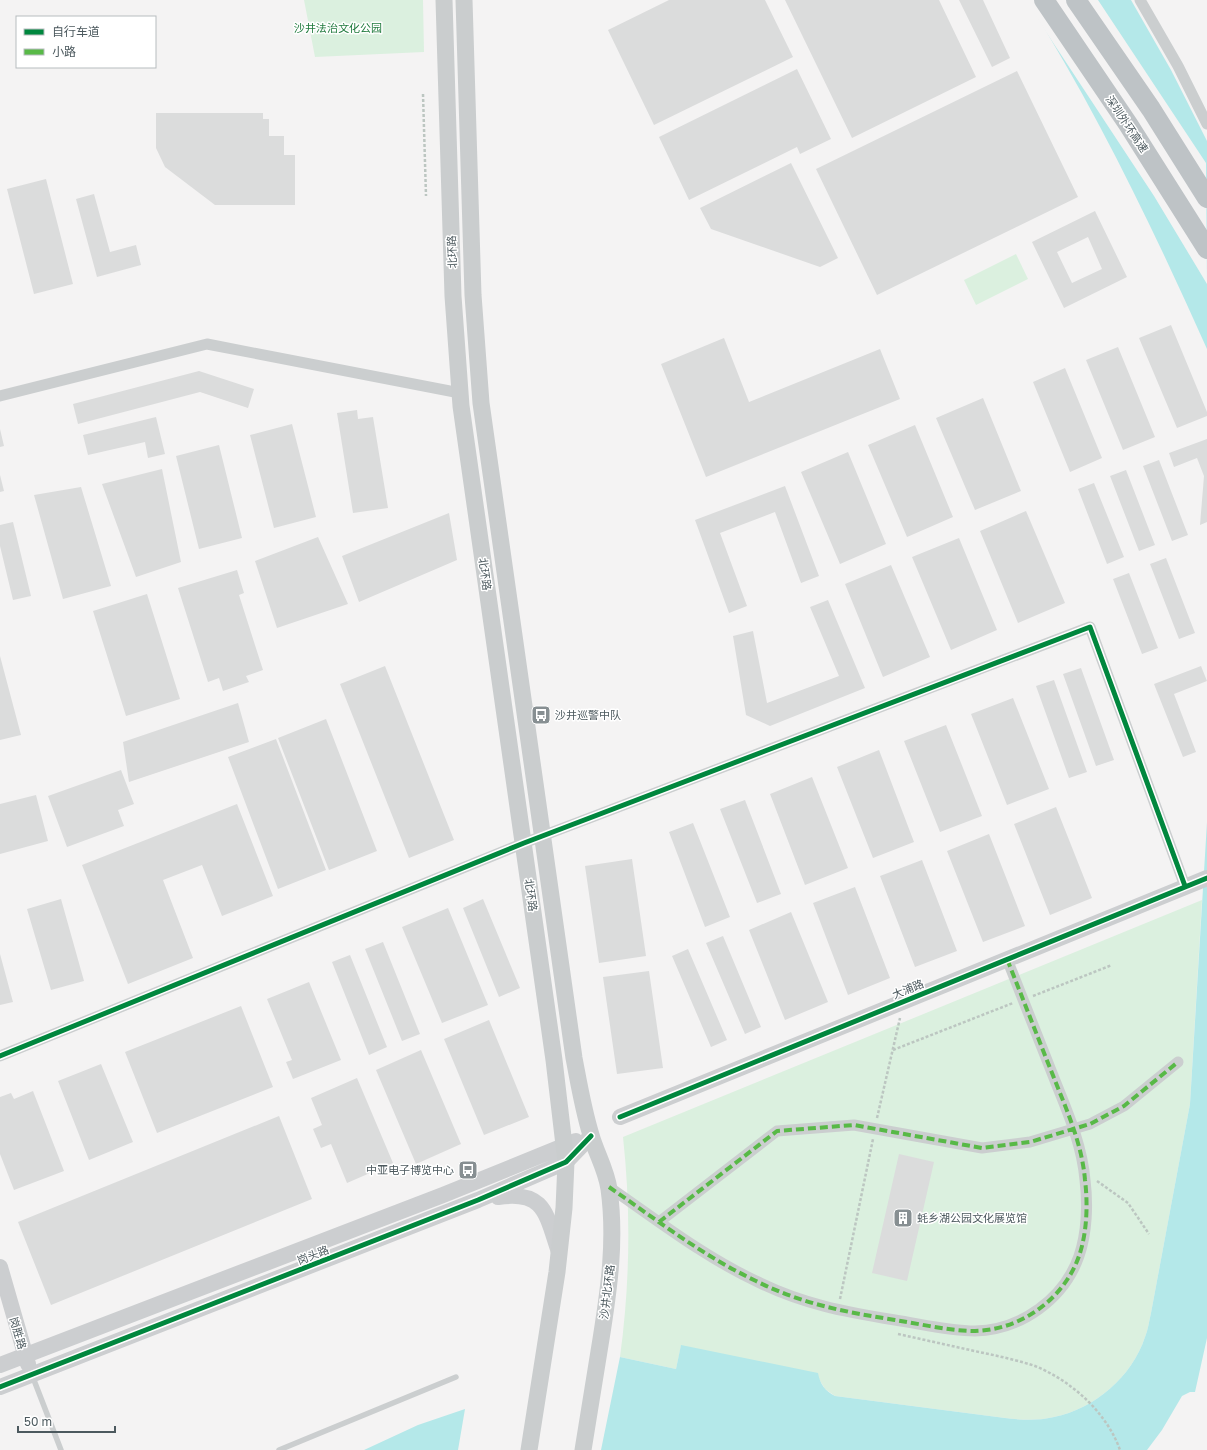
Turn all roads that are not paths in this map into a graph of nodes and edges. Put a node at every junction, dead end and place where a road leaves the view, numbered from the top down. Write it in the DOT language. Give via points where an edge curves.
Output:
graph roads {
  1 [pos="444,0"];
  2 [pos="464,0"];
  3 [pos="1044,0"];
  4 [pos="1076,0"];
  5 [pos="1140,0"];
  6 [pos="1207,124"];
  7 [pos="1207,198"];
  8 [pos="1207,249"];
  9 [pos="460,393"];
  10 [pos="0,396"];
  11 [pos="543,836"];
  12 [pos="524,843"];
  13 [pos="1205,879"];
  14 [pos="1185,886"];
  15 [pos="1007,959"];
  16 [pos="0,1056"];
  17 [pos="1178,1062"];
  18 [pos="620,1117"];
  19 [pos="1074,1130"];
  20 [pos="591,1136"];
  21 [pos="564,1145"];
  22 [pos="566,1162"];
  23 [pos="608,1187"];
  24 [pos="478,1200"];
  25 [pos="659,1222"];
  26 [pos="560,1252"];
  27 [pos="0,1267"];
  28 [pos="25,1355"];
  29 [pos="0,1365"];
  30 [pos="31,1375"];
  31 [pos="456,1377"];
  32 [pos="0,1387"];
  33 [pos="61,1450"];
  34 [pos="279,1450"];
  35 [pos="529,1450"];
  36 [pos="583,1450"];
  1 -- 9 [label="main road, 北环路" via="453,296"];
  2 -- 11 [label="main road, 北环路" via="477,364 486,444"];
  3 -- 8 [label="highway, 深圳外环高速" via="1128,124"];
  4 -- 7 [label="highway" via="1151,109"];
  5 -- 6 [label="street" via="1178,66"];
  9 -- 10 [label="street" via="207,344"];
  9 -- 12 [label="main road, 北环路"];
  11 -- 12 [label="street"];
  11 -- 14 [label="street" via="1090,627"];
  11 -- 20 [label="main road, 北环路" via="574,1058"];
  12 -- 16 [label="street"];
  12 -- 21 [label="main road, 北环路"];
  13 -- 14 [label="street, 大浦路"];
  14 -- 15 [label="street, 大浦路"];
  15 -- 18 [label="street, 大浦路"];
  15 -- 19 [label="street"];
  17 -- 19 [label="street" via="1124,1106"];
  19 -- 25 [label="street" via="1030,1142 982,1148 854,1125 777,1131"];
  19 -- 25 [label="street" via="1086,1180 1085,1224 1079,1257 1063,1286 1039,1310 1025,1319 993,1329 970,1331 838,1311 797,1298 757,1282 706,1255"];
  20 -- 21 [label="street, 岗头路"];
  20 -- 22 [label="street, 岗头路"];
  20 -- 23 [label="main road, 沙井北环路" via="602,1162"];
  21 -- 22 [label="main road"];
  21 -- 28 [label="street, 岗头路" via="435,1198"];
  22 -- 24 [label="street, 岗头路"];
  22 -- 26 [label="main road"];
  23 -- 25 [label="street"];
  23 -- 36 [label="main road, 沙井北环路" via="612,1213 612,1254"];
  24 -- 26 [label="street" via="514,1195 528,1197 540,1205"];
  24 -- 30 [label="street, 岗头路"];
  26 -- 35 [label="main road"];
  27 -- 28 [label="street, 岗胜路"];
  28 -- 29 [label="street, 岗头路"];
  28 -- 30 [label="street, 岗胜路"];
  30 -- 32 [label="street, 岗头路"];
  30 -- 33 [label="lane"];
  31 -- 34 [label="lane"];
}
